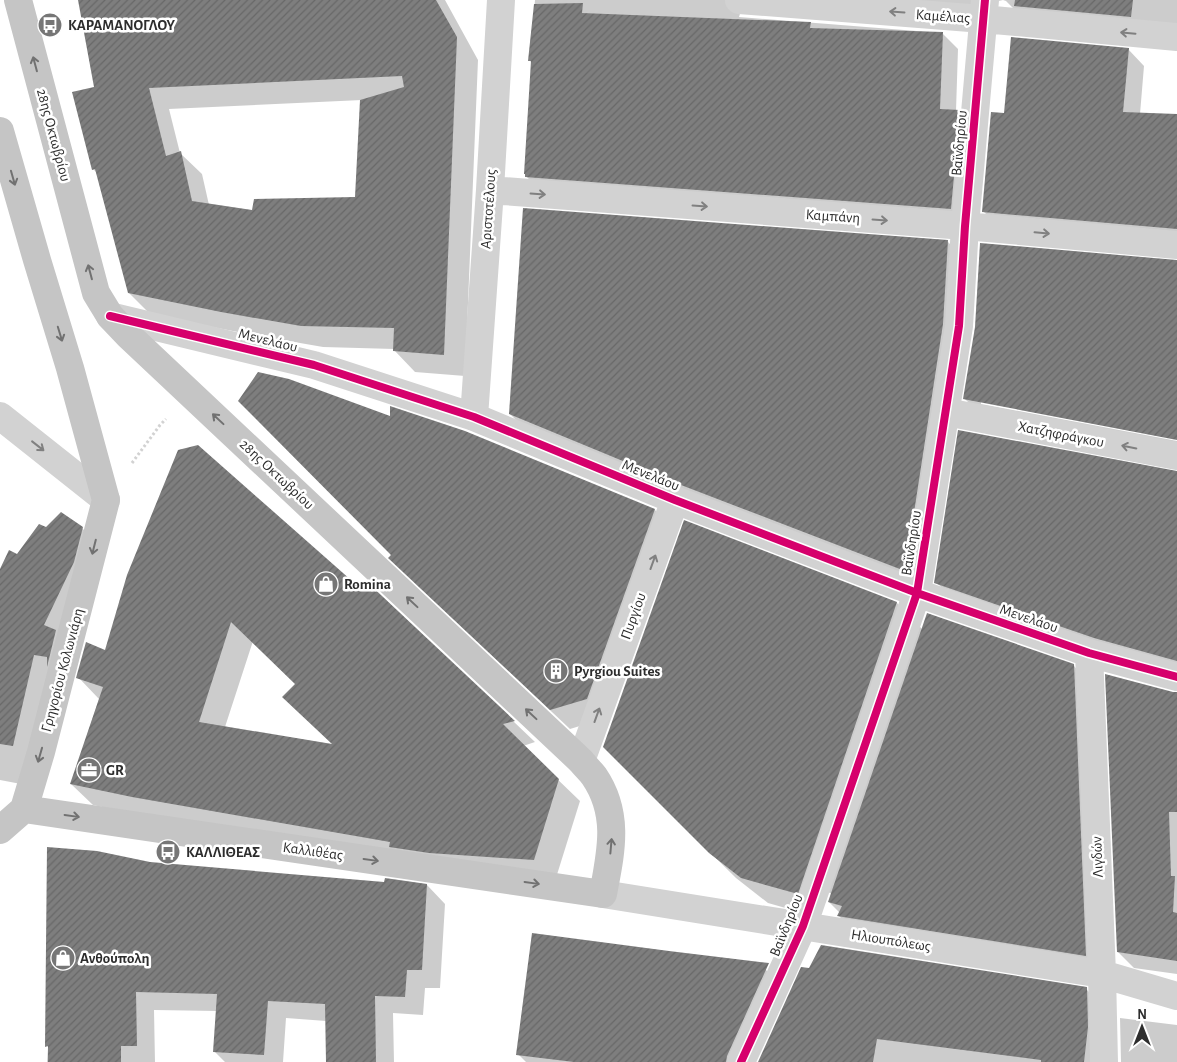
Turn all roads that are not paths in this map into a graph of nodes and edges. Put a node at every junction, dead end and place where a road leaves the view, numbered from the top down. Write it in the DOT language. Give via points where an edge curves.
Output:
graph roads {
  1 [pos="18,0"];
  2 [pos="501,0"];
  3 [pos="739,0"];
  4 [pos="984,10"];
  5 [pos="1177,37"];
  6 [pos="0,131"];
  7 [pos="490,190"];
  8 [pos="965,226"];
  9 [pos="1177,245"];
  10 [pos="110,316"];
  11 [pos="946,412"];
  12 [pos="0,416"];
  13 [pos="474,417"];
  14 [pos="1177,456"];
  15 [pos="106,500"];
  16 [pos="675,500"];
  17 [pos="917,593"];
  18 [pos="1089,653"];
  19 [pos="1177,677"];
  20 [pos="581,761"];
  21 [pos="24,809"];
  22 [pos="0,830"];
  23 [pos="603,894"];
  24 [pos="803,926"];
  25 [pos="1102,974"];
  26 [pos="1177,996"];
  27 [pos="741,1062"];
  28 [pos="1104,1062"];
  10 -- 1 [label="main road, 28ης Οκτωβρίου, one-way" via="96,293"];
  2 -- 7 [label="street, Αριστοτέλους"];
  4 -- 3 [label="street, Καμέλιας, one-way"];
  5 -- 4 [label="street, Καμέλιας, one-way"];
  4 -- 8 [label="street, Βαϊνδηρίου"];
  6 -- 15 [label="main road, one-way"];
  7 -- 8 [label="street, Καμπάνη, one-way"];
  7 -- 13 [label="street, Αριστοτέλους"];
  8 -- 9 [label="street, Καμπάνη, one-way"];
  8 -- 11 [label="street, Βαϊνδηρίου" via="959,326"];
  10 -- 13 [label="street, Μενελάου" via="314,365"];
  20 -- 10 [label="main road, 28ης Οκτωβρίου, one-way"];
  14 -- 11 [label="street, Χατζηφράγκου, one-way"];
  11 -- 17 [label="street, Βαϊνδηρίου"];
  12 -- 15 [label="street, one-way"];
  13 -- 16 [label="street, Μενελάου"];
  15 -- 21 [label="main road, Γρηγορίου Κολωνιάρη, one-way"];
  16 -- 17 [label="street, Μενελάου"];
  20 -- 16 [label="street, Πυργίου, one-way"];
  17 -- 18 [label="street, Μενελάου"];
  17 -- 24 [label="street, Βαϊνδηρίου"];
  18 -- 19 [label="street, Μενελάου"];
  18 -- 25 [label="street, Λιγδών"];
  23 -- 20 [label="main road, 28ης Οκτωβρίου, one-way" via="612,841 610,811 594,775"];
  21 -- 22 [label="main road"];
  21 -- 23 [label="main road, Καλλιθέας, one-way"];
  23 -- 24 [label="street, Ηλιουπόλεως"];
  24 -- 25 [label="street, Ηλιουπόλεως"];
  24 -- 27 [label="street, Βαϊνδηρίου"];
  25 -- 26 [label="street, Ηλιουπόλεως"];
  25 -- 28 [label="street, Λιγδών"];
}
